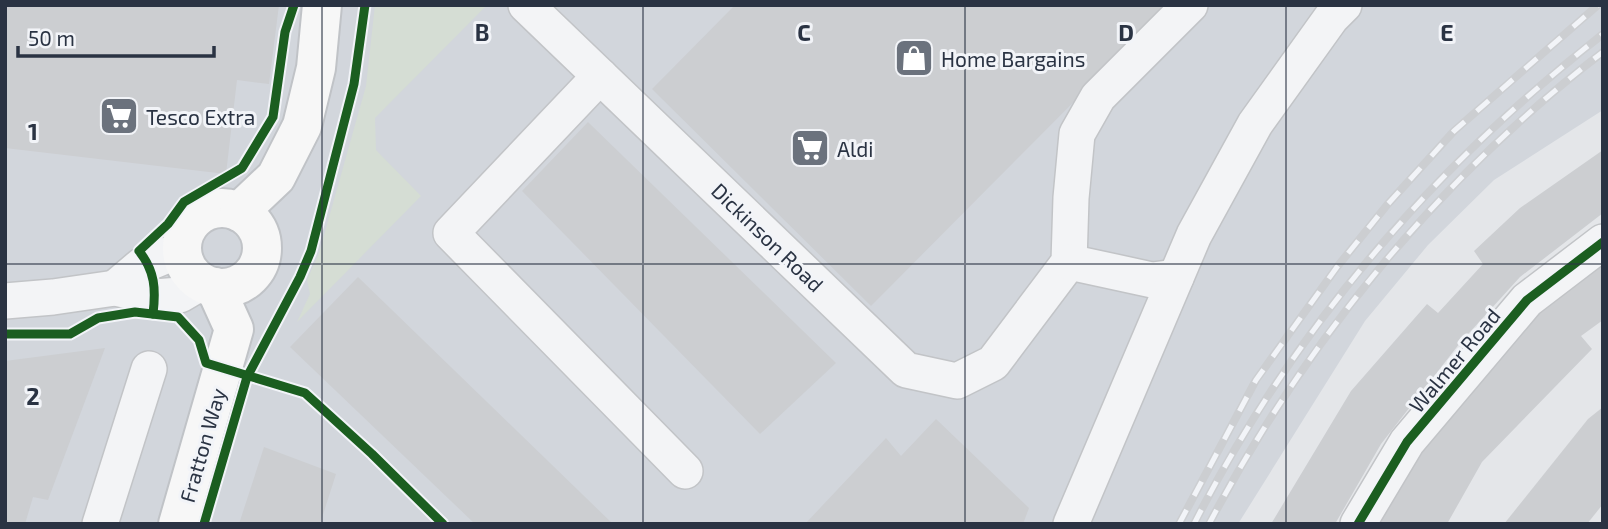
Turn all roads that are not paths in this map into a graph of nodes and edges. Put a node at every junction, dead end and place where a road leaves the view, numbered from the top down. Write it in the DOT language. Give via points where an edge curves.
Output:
graph roads {
  1 [pos="322,5"];
  2 [pos="526,5"];
  3 [pos="1190,5"];
  4 [pos="1344,5"];
  5 [pos="600,76"];
  6 [pos="239,212"];
  7 [pos="1603,242"];
  8 [pos="183,249"];
  9 [pos="1069,262"];
  10 [pos="1176,277"];
  11 [pos="209,285"];
  12 [pos="115,288"];
  13 [pos="5,301"];
  14 [pos="149,369"];
  15 [pos="685,471"];
  16 [pos="172,521"];
  17 [pos="100,524"];
  18 [pos="1071,524"];
  19 [pos="1358,524"];
  1 -- 6 [label="main road" via="316,68 302,126 275,177"];
  2 -- 5 [label="street, Dickinson Road"];
  3 -- 9 [label="street" via="1098,97 1077,134"];
  4 -- 10 [label="street" via="1255,124"];
  5 -- 9 [label="street, Dickinson Road" via="906,370 957,381 993,363"];
  5 -- 15 [label="street" via="451,233"];
  6 -- 8 [label="main road" via="213,209 200,215 184,236"];
  6 -- 11 [label="main road" via="258,229 262,241 258,266 240,284"];
  7 -- 19 [label="street, Walmer Road" via="1527,300 1407,442"];
  8 -- 11 [label="main road, Fratton Way" via="186,264"];
  8 -- 12 [label="street" via="141,266"];
  9 -- 10 [label="street" via="1152,280"];
  10 -- 18 [label="street"];
  11 -- 12 [label="street" via="155,297"];
  11 -- 16 [label="main road, Fratton Way" via="234,329"];
  12 -- 13 [label="street"];
  14 -- 17 [label="street"];
}
